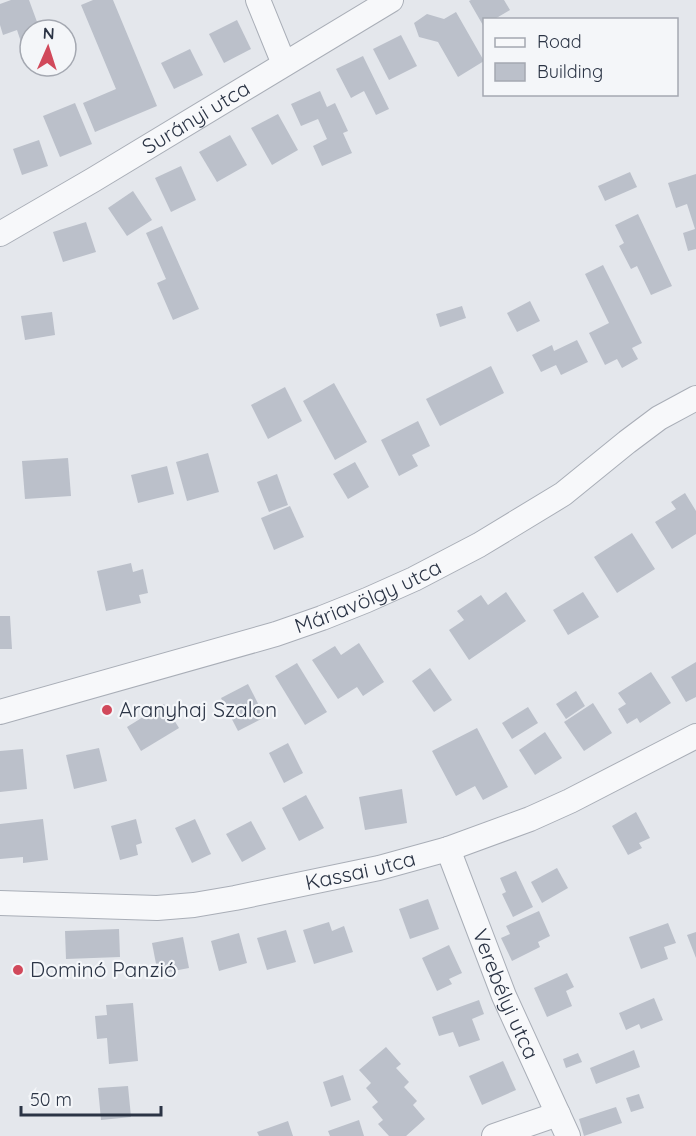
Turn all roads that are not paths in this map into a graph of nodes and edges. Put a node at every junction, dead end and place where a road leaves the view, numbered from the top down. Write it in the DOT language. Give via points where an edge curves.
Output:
graph roads {
  1 [pos="258,0"];
  2 [pos="391,0"];
  3 [pos="284,64"];
  4 [pos="0,234"];
  5 [pos="696,398"];
  6 [pos="0,712"];
  7 [pos="696,736"];
  8 [pos="448,849"];
  9 [pos="0,903"];
  10 [pos="563,1125"];
  11 [pos="494,1136"];
  1 -- 3 [label="street"];
  2 -- 3 [label="street, Surányi utca"];
  3 -- 4 [label="street, Surányi utca"];
  5 -- 6 [label="street, Máriavölgy utca" via="659,418 563,494 414,579 276,634"];
  7 -- 8 [label="street, Kassai utca" via="570,801"];
  8 -- 9 [label="street, Kassai utca" via="379,868 194,905 146,908"];
  8 -- 10 [label="street, Verebélyi utca" via="504,996"];
  10 -- 11 [label="street"];
}
